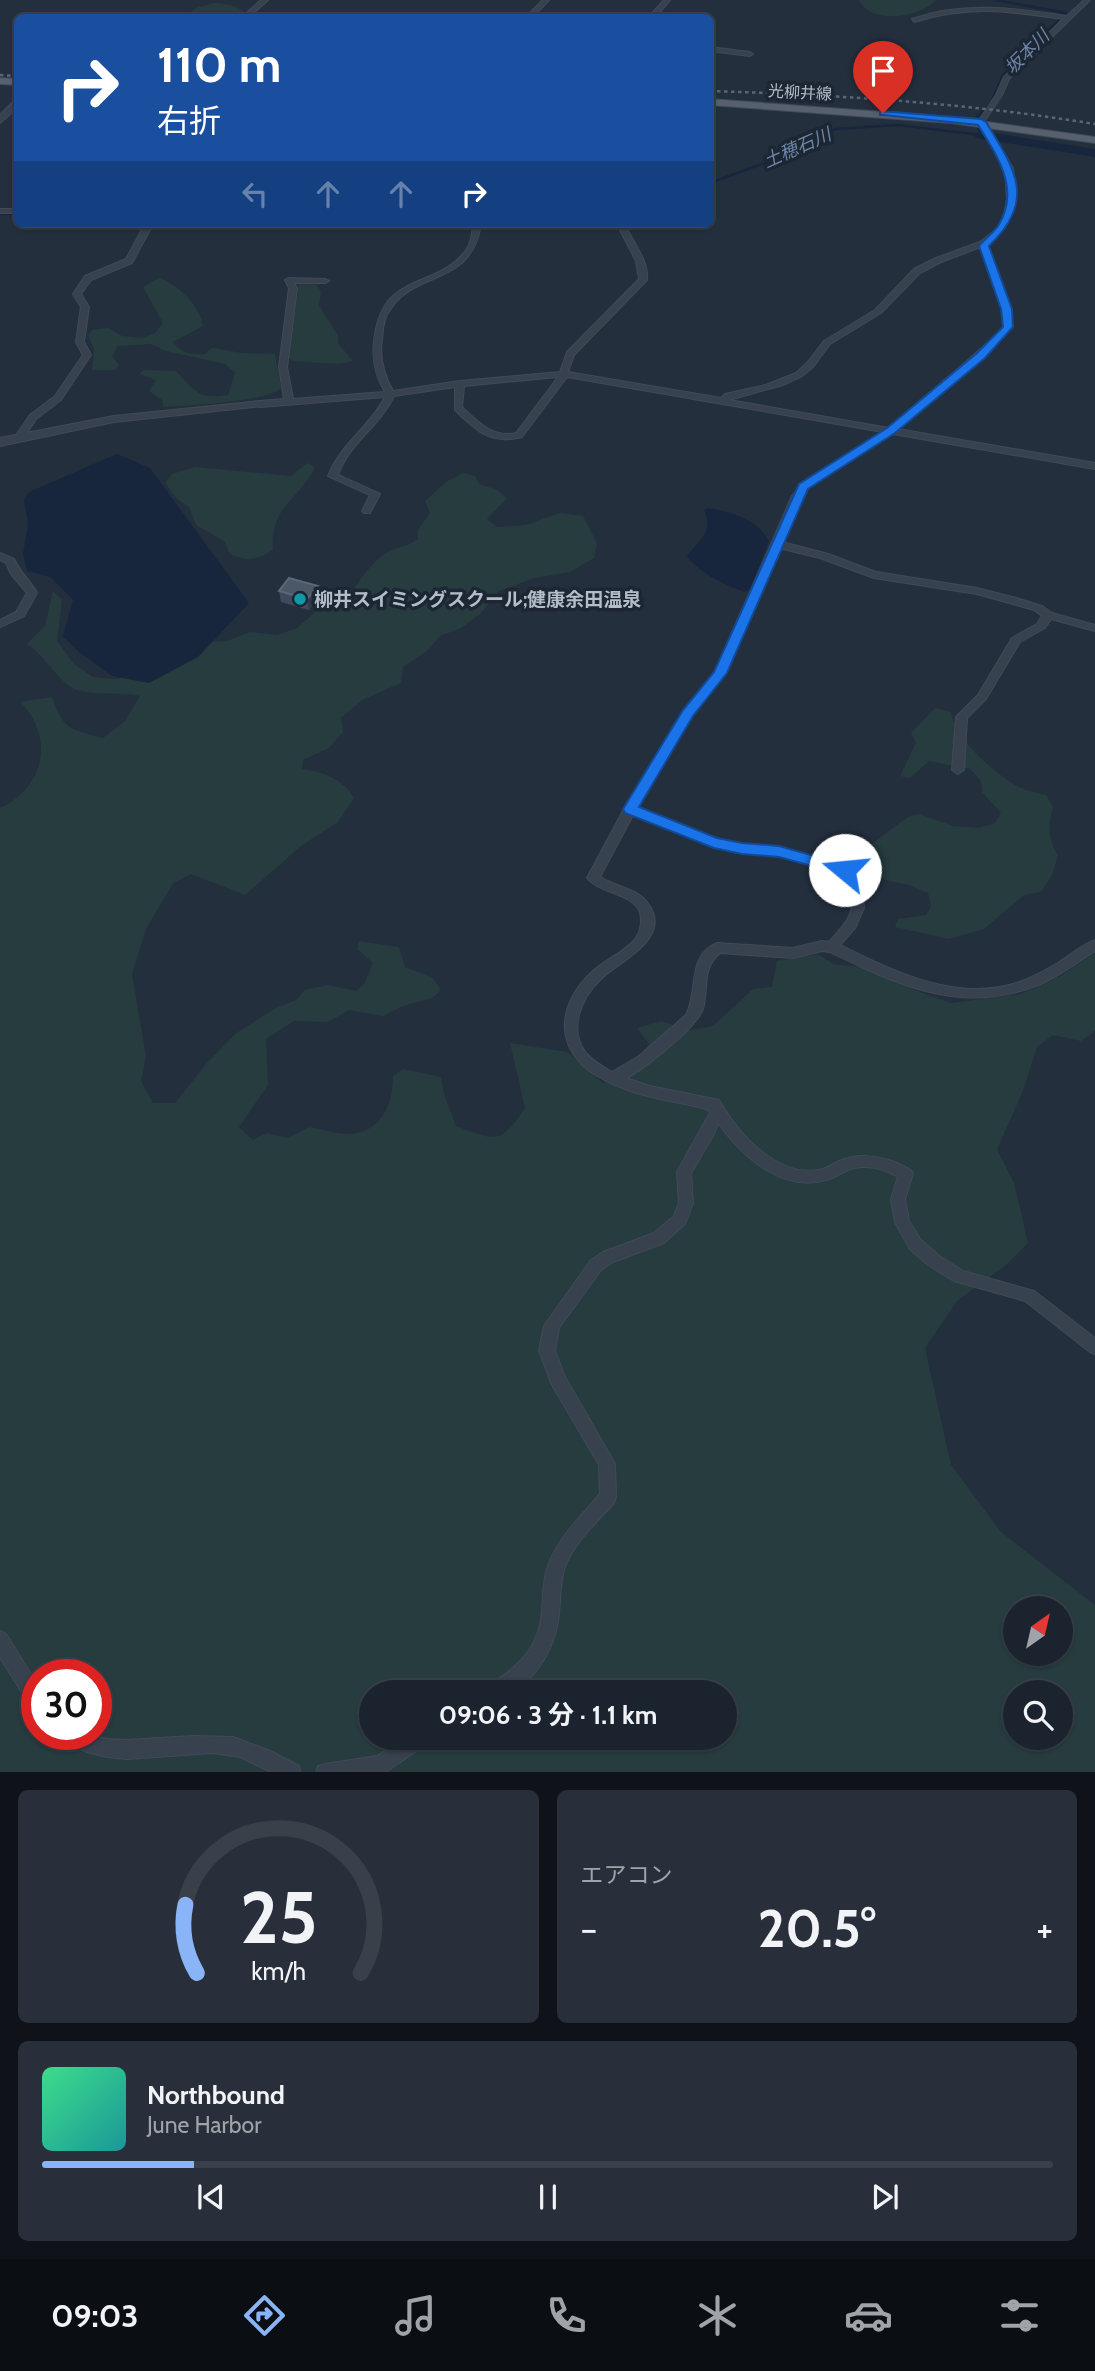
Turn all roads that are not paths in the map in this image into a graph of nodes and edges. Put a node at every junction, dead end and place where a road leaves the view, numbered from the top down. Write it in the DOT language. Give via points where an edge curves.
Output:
graph roads {
  1 [pos="265,0"];
  2 [pos="546,0"];
  3 [pos="667,0"];
  4 [pos="992,0"];
  5 [pos="1087,0"];
  6 [pos="249,14"];
  7 [pos="532,14"];
  8 [pos="655,14"];
  9 [pos="1068,16"];
  10 [pos="914,20"];
  11 [pos="714,50"];
  12 [pos="750,54"];
  13 [pos="714,103"];
  14 [pos="14,106"];
  15 [pos="0,120"];
  16 [pos="985,131"];
  17 [pos="1095,140"];
  18 [pos="147,228"];
  19 [pos="476,228"];
  20 [pos="622,228"];
  21 [pos="984,246"];
  22 [pos="325,281"];
  23 [pos="564,374"];
  24 [pos="460,384"];
  25 [pos="391,394"];
  26 [pos="289,400"];
  27 [pos="723,401"];
  28 [pos="260,404"];
  29 [pos="891,431"];
  30 [pos="20,437"];
  31 [pos="0,442"];
  32 [pos="1095,466"];
  33 [pos="367,511"];
  34 [pos="776,544"];
  35 [pos="0,556"];
  36 [pos="1048,615"];
  37 [pos="0,624"];
  38 [pos="1095,628"];
  39 [pos="958,770"];
  40 [pos="631,809"];
  41 [pos="1095,946"];
  42 [pos="832,947"];
  43 [pos="611,1078"];
  44 [pos="718,1113"];
  45 [pos="1095,1347"];
  46 [pos="0,1640"];
  47 [pos="21,1675"];
  48 [pos="509,1680"];
  49 [pos="112,1749"];
  50 [pos="403,1750"];
  51 [pos="290,1772"];
  52 [pos="332,1772"];
  1 -- 6 [label="street"];
  2 -- 7 [label="street"];
  3 -- 8 [label="street"];
  4 -- 9 [label="street"];
  5 -- 9 [label="street"];
  9 -- 10 [label="street" via="973,6 936,9"];
  9 -- 16 [label="street" via="1006,78"];
  11 -- 12 [label="street"];
  13 -- 16 [label="main road, 光柳井線" via="905,114"];
  14 -- 15 [label="street"];
  16 -- 17 [label="main road, 光柳井線"];
  16 -- 21 [label="street" via="1011,176 1010,212"];
  18 -- 30 [label="street" via="129,261 88,278 77,294 85,307 80,342 87,355 58,398 33,417"];
  19 -- 25 [label="street" via="462,262 409,286 383,313 375,351"];
  20 -- 23 [label="street" via="642,264 643,280 570,354"];
  21 -- 27 [label="street" via="916,271 876,313 828,341 798,376"];
  21 -- 29 [label="street" via="1008,327"];
  22 -- 26 [label="street" via="289,281 293,288 283,367"];
  23 -- 24 [label="street"];
  23 -- 24 [label="street" via="519,435 506,439 478,429 460,412"];
  23 -- 27 [label="street"];
  24 -- 25 [label="street"];
  25 -- 26 [label="street"];
  25 -- 33 [label="street" via="341,457 333,475 375,494"];
  26 -- 28 [label="street"];
  27 -- 29 [label="street"];
  28 -- 30 [label="street" via="114,419"];
  29 -- 32 [label="street"];
  29 -- 34 [label="street" via="803,487"];
  30 -- 31 [label="street"];
  34 -- 36 [label="street" via="874,575 1012,600"];
  34 -- 40 [label="street" via="720,673 688,713"];
  35 -- 37 [label="street" via="10,561 17,578 32,593 20,614"];
  36 -- 38 [label="street"];
  36 -- 39 [label="street" via="1041,625 1016,640 982,697 962,717"];
  40 -- 42 [label="street" via="714,843 779,851 845,870 858,892 857,913"];
  40 -- 43 [label="street" via="593,878 640,903 646,912 646,928 642,940 625,957 592,979 570,1014 569,1026 577,1053"];
  41 -- 42 [label="street" via="1056,972 994,995 951,994 906,982"];
  42 -- 43 [label="street" via="793,953 711,951 700,970 693,1016 645,1061"];
  43 -- 44 [label="street" via="643,1091 714,1104"];
  44 -- 45 [label="street" via="728,1130 760,1159 799,1177 824,1175 845,1164 870,1161 906,1174 898,1199 902,1222 915,1244 959,1276 1029,1296"];
  44 -- 48 [label="street" via="684,1172 686,1203 680,1220 659,1238 596,1265 552,1326 547,1350 557,1378 607,1464 608,1497 573,1537 557,1564 548,1630 538,1656"];
  46 -- 47 [label="street"];
  49 -- 51 [label="street" via="234,1746"];
  50 -- 52 [label="street" via="380,1765"];
}
